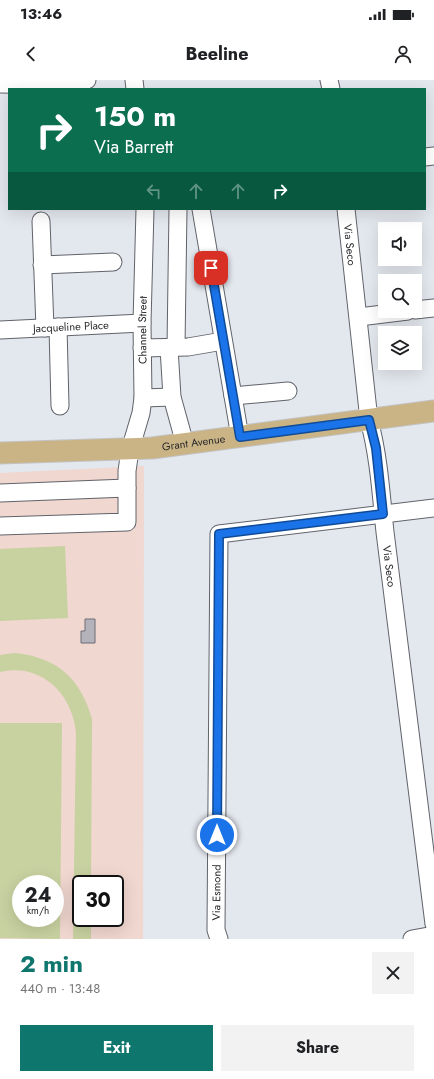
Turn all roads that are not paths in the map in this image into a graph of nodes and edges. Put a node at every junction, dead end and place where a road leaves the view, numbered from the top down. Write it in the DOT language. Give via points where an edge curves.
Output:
graph roads {
  1 [pos="87,80"];
  2 [pos="0,84"];
  3 [pos="57,85"];
  4 [pos="144,210"];
  5 [pos="178,210"];
  6 [pos="201,210"];
  7 [pos="346,210"];
  8 [pos="41,221"];
  9 [pos="113,262"];
  10 [pos="42,265"];
  11 [pos="434,308"];
  12 [pos="422,309"];
  13 [pos="378,315"];
  14 [pos="359,317"];
  15 [pos="142,323"];
  16 [pos="51,327"];
  17 [pos="0,330"];
  18 [pos="223,342"];
  19 [pos="142,348"];
  20 [pos="173,348"];
  21 [pos="288,391"];
  22 [pos="233,396"];
  23 [pos="172,397"];
  24 [pos="143,398"];
  25 [pos="60,406"];
  26 [pos="434,411"];
  27 [pos="369,420"];
  28 [pos="240,437"];
  29 [pos="185,444"];
  30 [pos="130,450"];
  31 [pos="0,453"];
  32 [pos="127,488"];
  33 [pos="0,493"];
  34 [pos="434,508"];
  35 [pos="383,514"];
  36 [pos="0,526"];
  37 [pos="434,924"];
  38 [pos="434,935"];
  39 [pos="219,939"];
  40 [pos="412,939"];
  1 -- 3 [label="street"];
  2 -- 3 [label="street"];
  4 -- 15 [label="street, Channel Street"];
  5 -- 20 [label="street"];
  6 -- 18 [label="street"];
  7 -- 14 [label="street, Via Seco"];
  8 -- 10 [label="street"];
  9 -- 10 [label="street"];
  10 -- 16 [label="street"];
  11 -- 12 [label="street"];
  13 -- 14 [label="street"];
  14 -- 27 [label="street, Via Seco"];
  15 -- 16 [label="street, Jacqueline Place"];
  15 -- 19 [label="street, Channel Street"];
  16 -- 17 [label="street, Jacqueline Place"];
  16 -- 25 [label="street"];
  18 -- 20 [label="street"];
  18 -- 22 [label="street"];
  19 -- 20 [label="street"];
  19 -- 24 [label="street, Channel Street"];
  20 -- 23 [label="street"];
  21 -- 22 [label="street"];
  22 -- 28 [label="street"];
  23 -- 24 [label="street"];
  23 -- 29 [label="street"];
  24 -- 30 [label="street, Channel Street"];
  26 -- 27 [label="main road, Grant Avenue"];
  27 -- 28 [label="main road, Grant Avenue"];
  27 -- 35 [label="street, Via Seco" via="376,448"];
  28 -- 29 [label="main road, Grant Avenue"];
  29 -- 30 [label="main road, Grant Avenue"];
  30 -- 31 [label="main road, Grant Avenue"];
  30 -- 32 [label="street, Channel Street"];
  32 -- 33 [label="street"];
  32 -- 36 [label="street, Channel Street" via="127,522"];
  34 -- 35 [label="street"];
  35 -- 37 [label="street, Via Seco"];
  35 -- 39 [label="street, Via Esmond" via="219,534 216,930"];
  38 -- 40 [label="street"];
}
